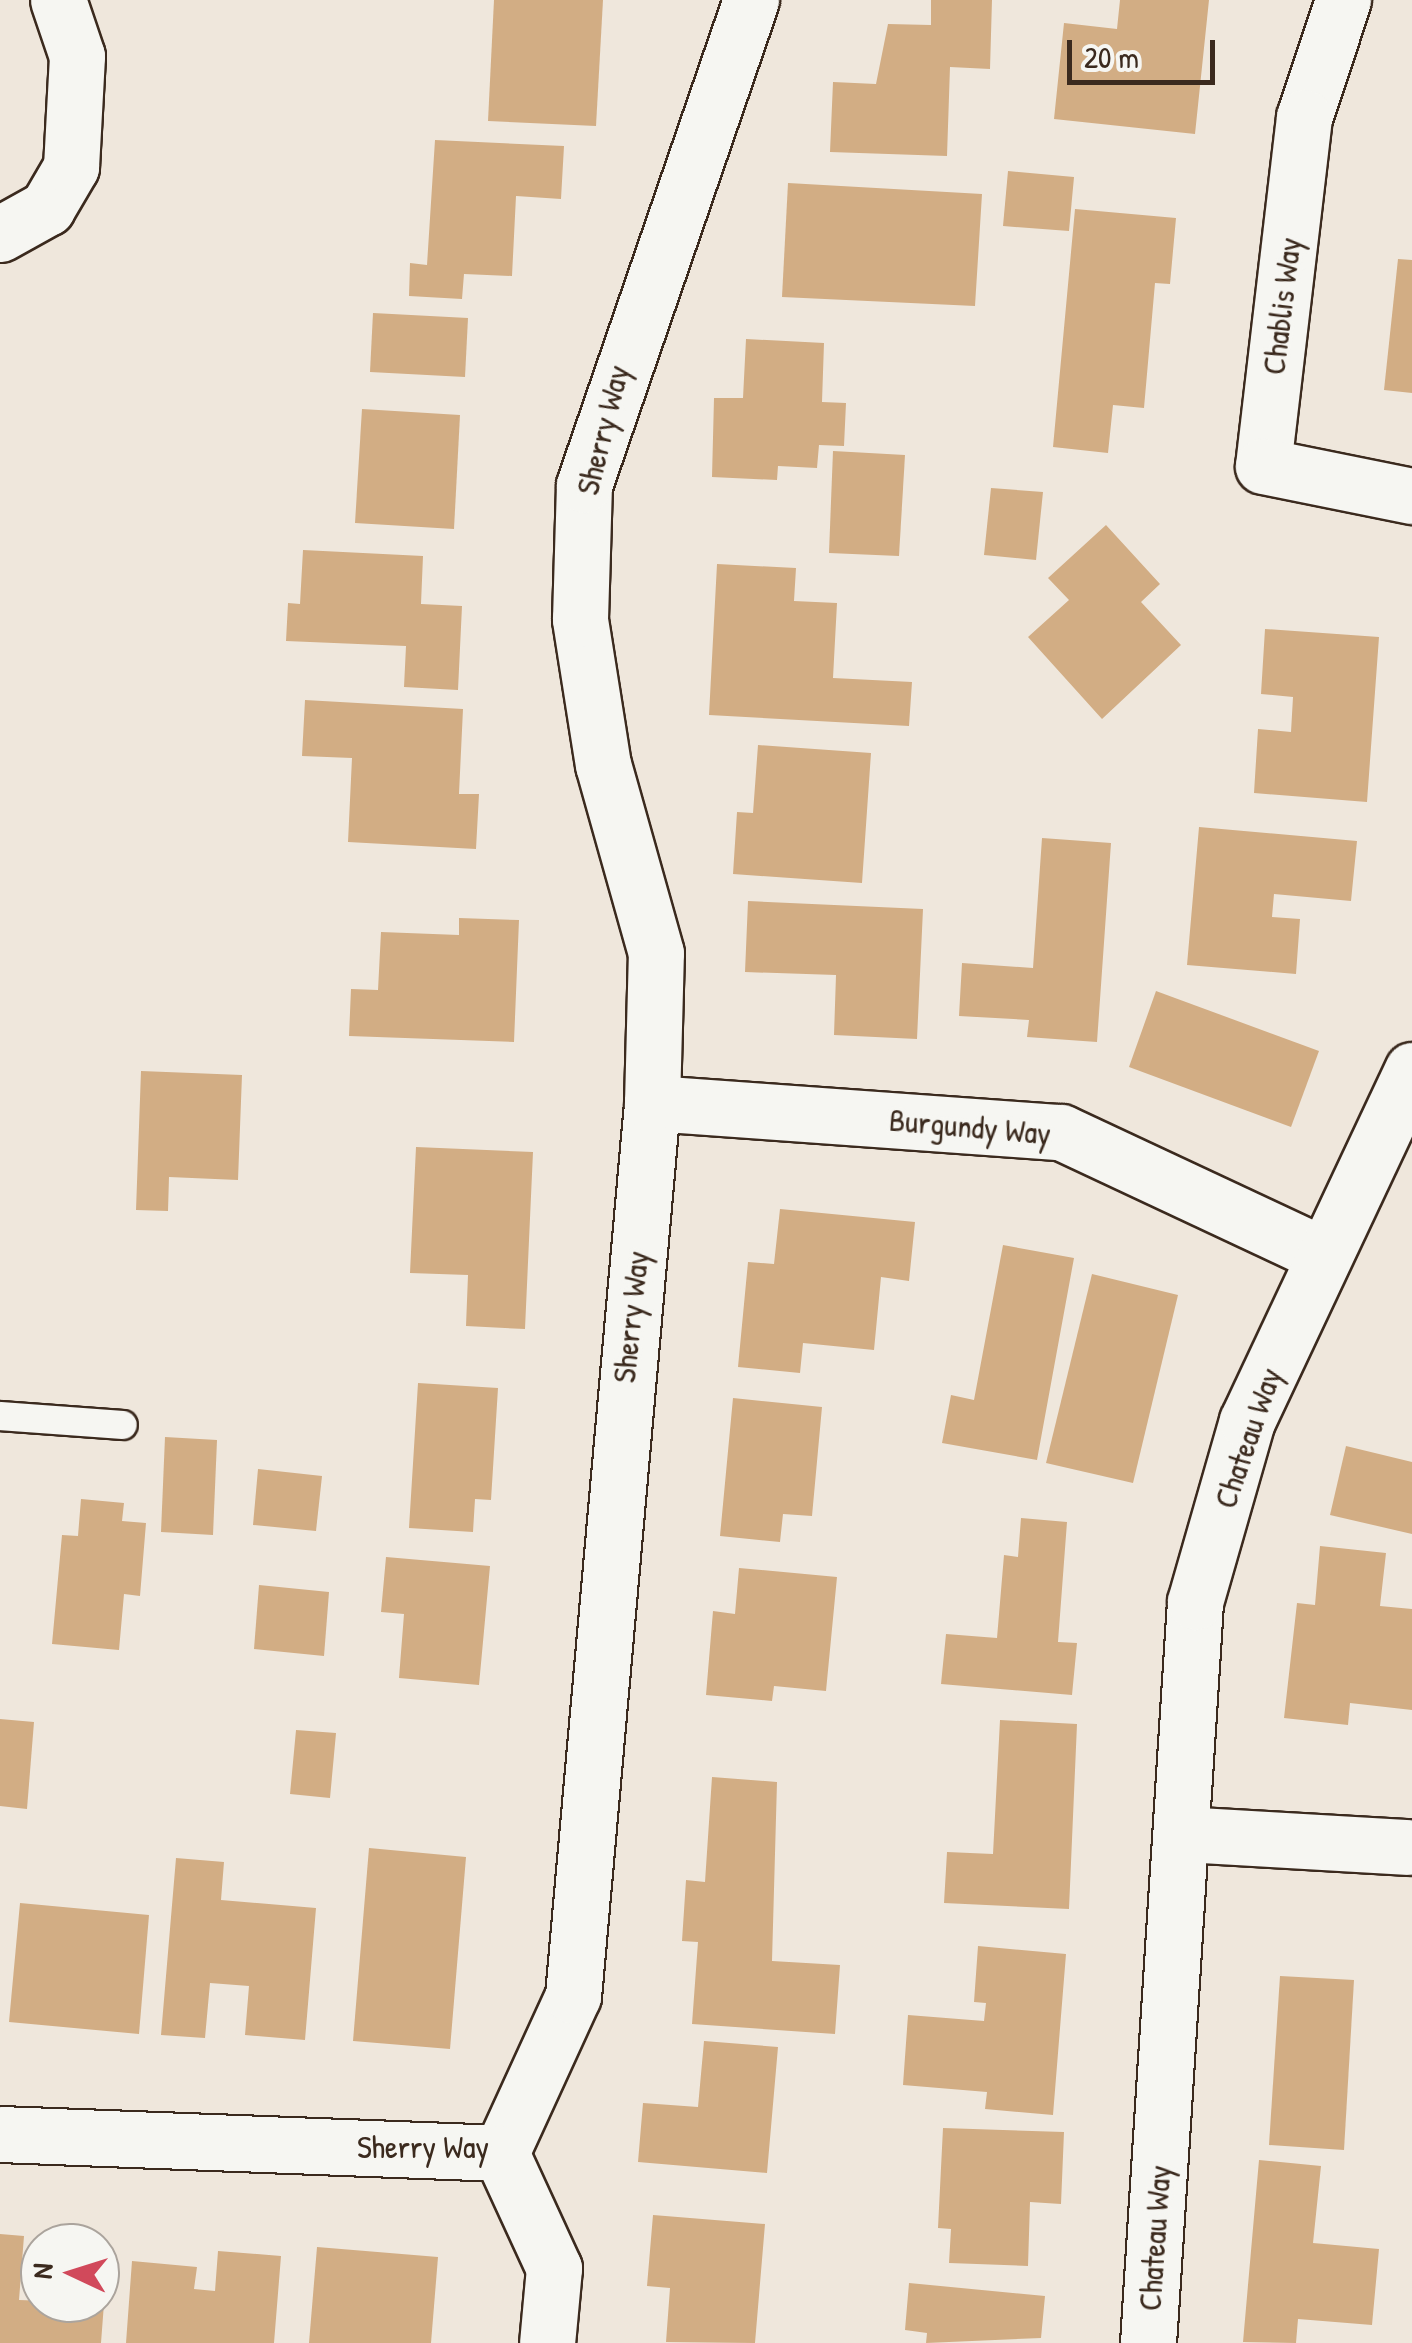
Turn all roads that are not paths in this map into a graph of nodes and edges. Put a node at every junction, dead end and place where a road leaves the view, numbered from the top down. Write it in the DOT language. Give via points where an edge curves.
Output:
graph roads {
  1 [pos="58,0"];
  2 [pos="751,0"];
  3 [pos="1342,0"];
  4 [pos="0,234"];
  5 [pos="1412,496"];
  6 [pos="1412,1070"];
  7 [pos="652,1104"];
  8 [pos="1323,1255"];
  9 [pos="0,1416"];
  10 [pos="123,1424"];
  11 [pos="1182,1834"];
  12 [pos="1408,1847"];
  13 [pos="0,2134"];
  14 [pos="500,2153"];
  15 [pos="547,2343"];
  16 [pos="1148,2343"];
  1 -- 4 [label="street" via="76,56 71,167 47,208"];
  2 -- 7 [label="street, Sherry Way" via="584,485 580,619 603,766 656,953"];
  3 -- 5 [label="street, Chablis Way" via="1304,117 1263,466"];
  6 -- 8 [label="street, Chateau Way"];
  7 -- 8 [label="street, Burgundy Way" via="1061,1132"];
  7 -- 14 [label="street, Sherry Way" via="573,1996"];
  8 -- 11 [label="street, Chateau Way" via="1246,1420 1196,1602"];
  9 -- 10 [label="lane"];
  11 -- 12 [label="street"];
  11 -- 16 [label="street, Chateau Way"];
  13 -- 14 [label="street, Sherry Way"];
  14 -- 15 [label="street" via="554,2268"];
}
